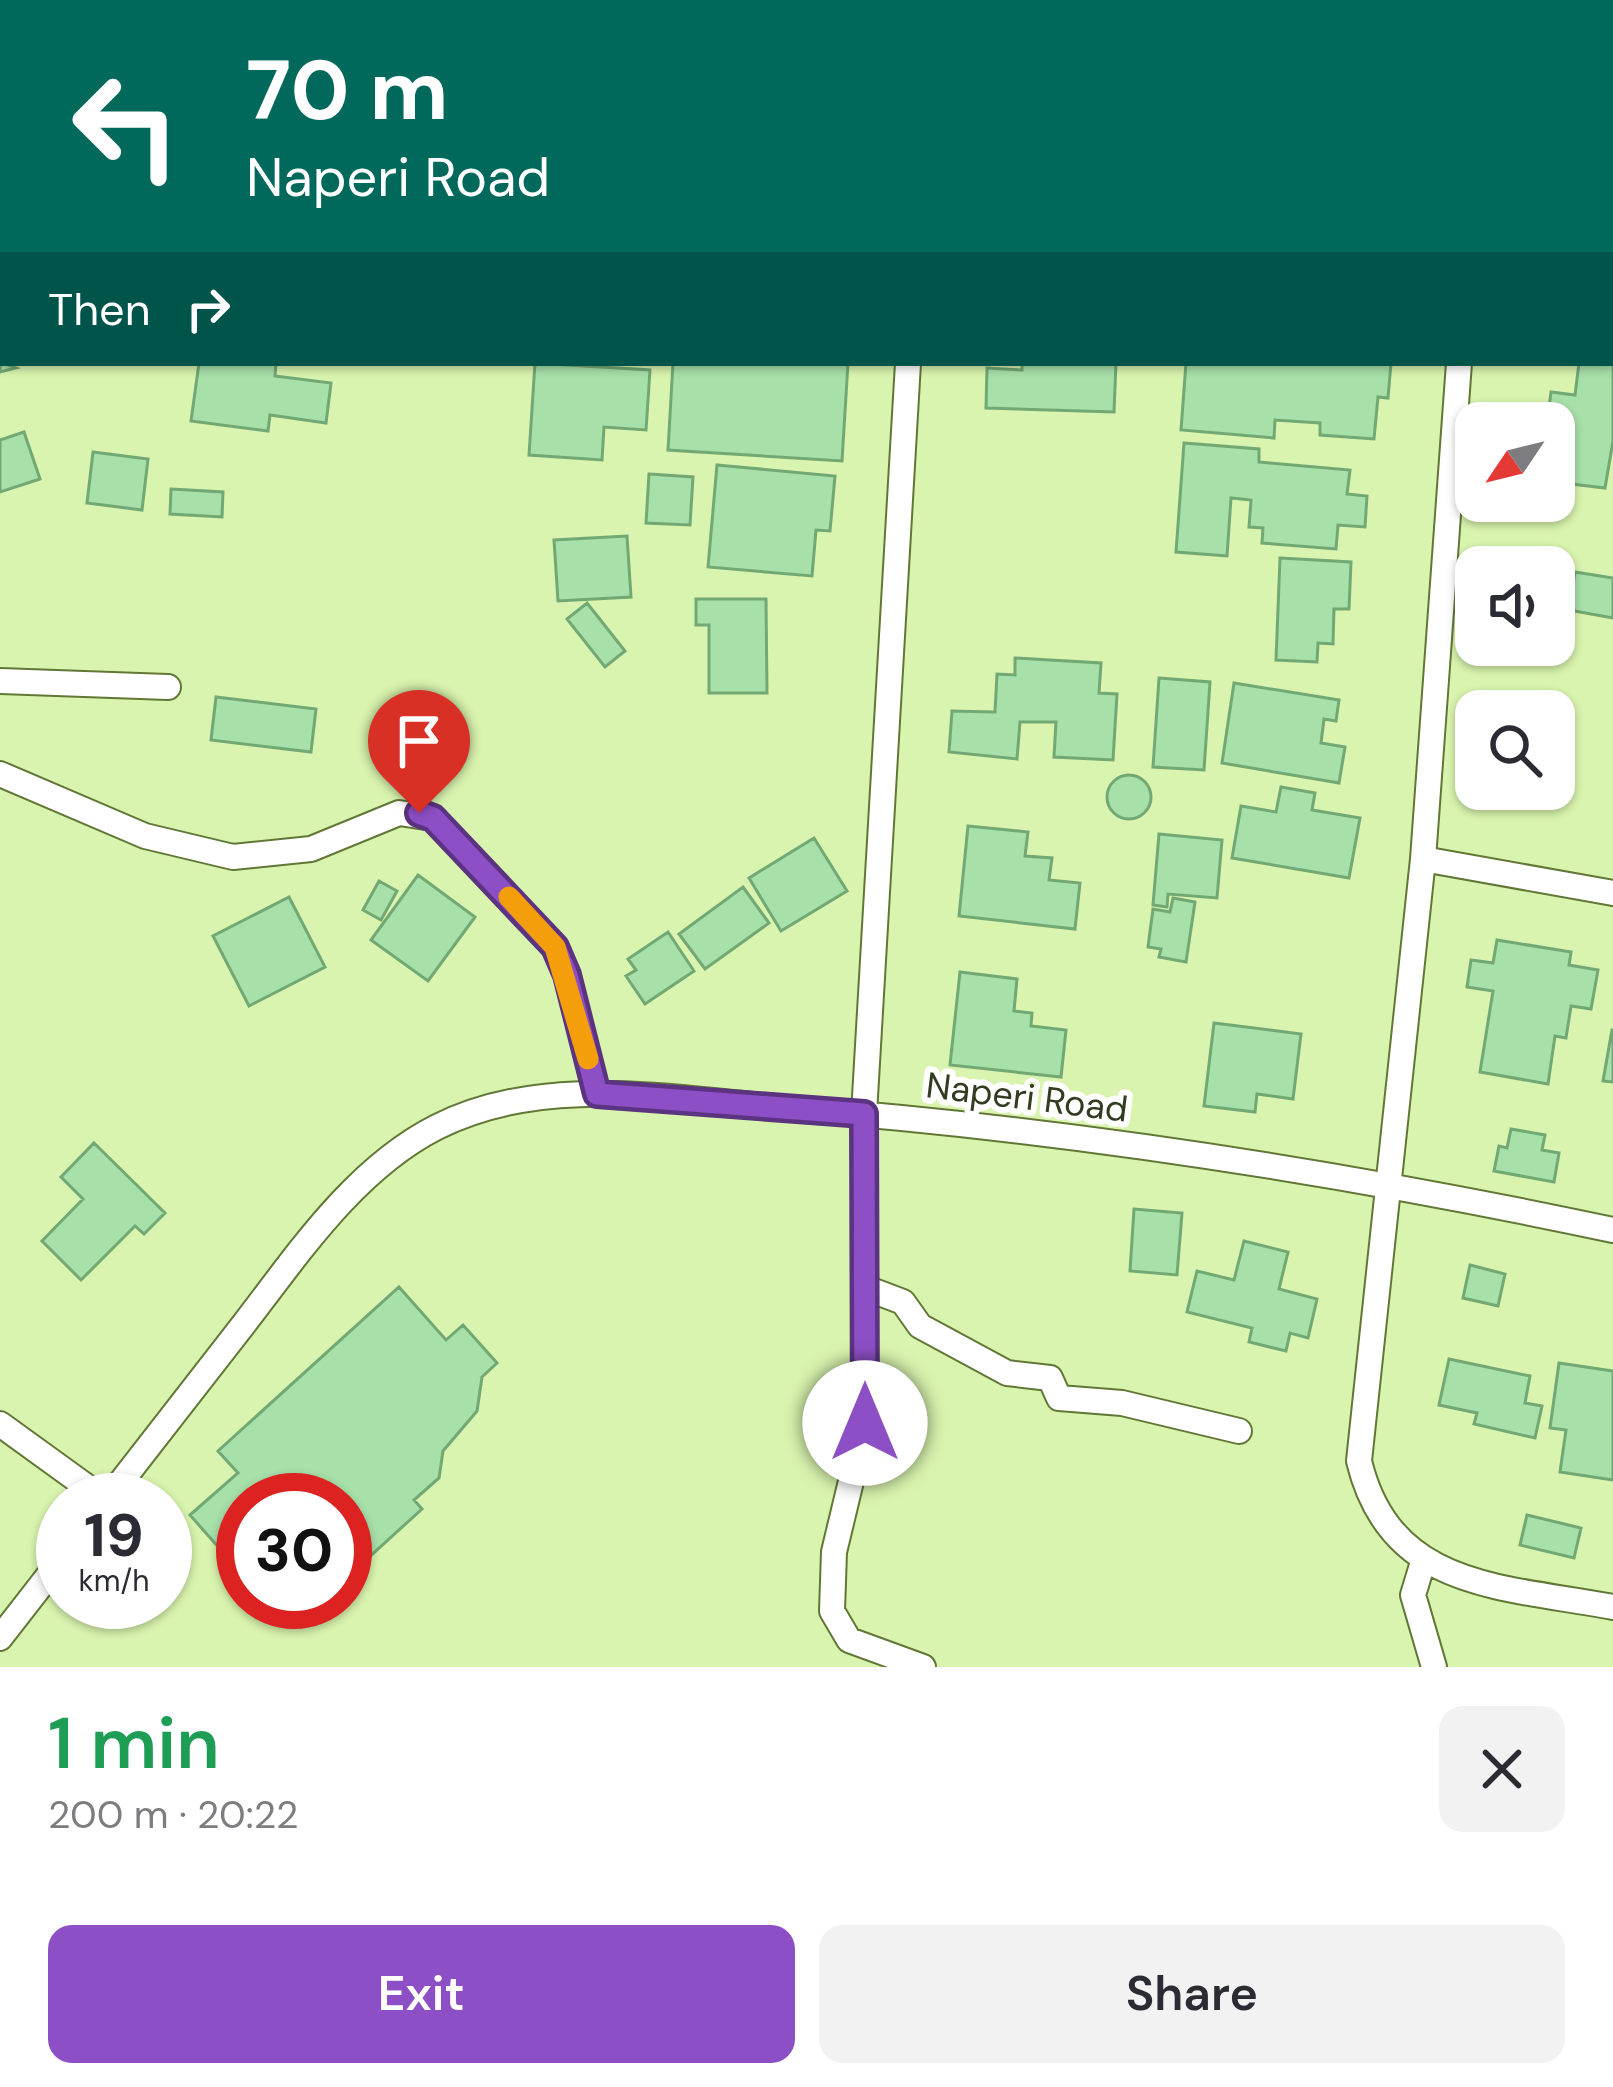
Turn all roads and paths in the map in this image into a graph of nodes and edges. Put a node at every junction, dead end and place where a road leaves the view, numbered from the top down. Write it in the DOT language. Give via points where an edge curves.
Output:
graph roads {
  1 [pos="908,366"];
  2 [pos="1459,366"];
  3 [pos="0,681"];
  4 [pos="168,687"];
  5 [pos="0,774"];
  6 [pos="1423,859"];
  7 [pos="1613,893"];
  8 [pos="597,1094"];
  9 [pos="864,1114"];
  10 [pos="1392,1183"];
  11 [pos="1613,1230"];
  12 [pos="866,1288"];
  13 [pos="0,1424"];
  14 [pos="1239,1431"];
  15 [pos="68,1473"];
  16 [pos="127,1473"];
  17 [pos="1423,1562"];
  18 [pos="36,1592"];
  19 [pos="1613,1607"];
  20 [pos="0,1638"];
  21 [pos="923,1667"];
  22 [pos="1434,1667"];
  1 -- 9 [label="street"];
  2 -- 6 [label="street"];
  3 -- 4 [label="street"];
  5 -- 8 [label="street" via="145,836 233,857 311,848 399,814 433,818 555,947"];
  6 -- 7 [label="street"];
  6 -- 10 [label="street"];
  8 -- 9 [label="street, Naperi Road"];
  8 -- 16 [label="street, Naperi Road" via="491,1107 435,1128 378,1170 316,1229"];
  9 -- 10 [label="street, Naperi Road"];
  9 -- 12 [label="street"];
  10 -- 11 [label="street, Naperi Road"];
  10 -- 17 [label="street" via="1359,1461 1387,1529"];
  12 -- 14 [label="street" via="903,1302 920,1326 1007,1372 1050,1378 1059,1398 1122,1403"];
  12 -- 21 [label="street" via="865,1423 834,1552 832,1611 849,1640"];
  13 -- 15 [label="street"];
  17 -- 19 [label="street" via="1457,1578"];
  17 -- 22 [label="street" via="1413,1595"];
  18 -- 20 [label="street"];
}
